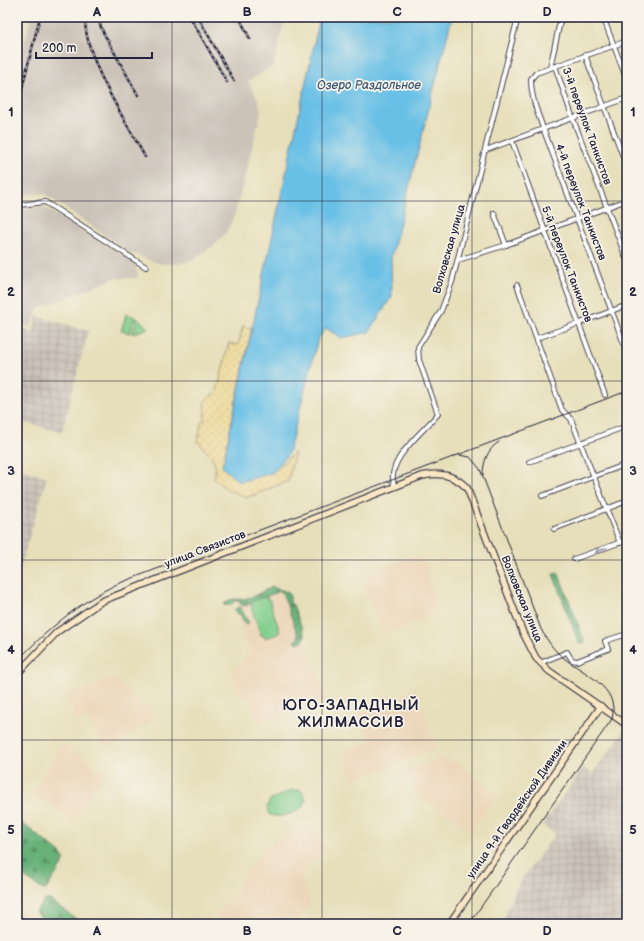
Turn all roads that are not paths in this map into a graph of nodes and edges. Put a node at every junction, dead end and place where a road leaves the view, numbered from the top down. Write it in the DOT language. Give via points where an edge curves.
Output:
graph roads {
  1 [pos="518,17"];
  2 [pos="561,17"];
  3 [pos="603,17"];
  4 [pos="627,41"];
  5 [pos="614,46"];
  6 [pos="585,55"];
  7 [pos="555,66"];
  8 [pos="550,68"];
  9 [pos="627,80"];
  10 [pos="627,98"];
  11 [pos="604,108"];
  12 [pos="573,119"];
  13 [pos="543,128"];
  14 [pos="512,141"];
  15 [pos="486,150"];
  16 [pos="627,167"];
  17 [pos="627,200"];
  18 [pos="607,207"];
  19 [pos="17,209"];
  20 [pos="494,213"];
  21 [pos="577,219"];
  22 [pos="544,231"];
  23 [pos="506,245"];
  24 [pos="458,260"];
  25 [pos="627,260"];
  26 [pos="146,267"];
  27 [pos="517,285"];
  28 [pos="627,304"];
  29 [pos="612,310"];
  30 [pos="580,324"];
  31 [pos="538,338"];
  32 [pos="627,352"];
  33 [pos="605,394"];
  34 [pos="627,426"];
  35 [pos="581,444"];
  36 [pos="529,462"];
  37 [pos="627,464"];
  38 [pos="422,476"];
  39 [pos="594,477"];
  40 [pos="394,487"];
  41 [pos="542,496"];
  42 [pos="627,501"];
  43 [pos="606,509"];
  44 [pos="554,529"];
  45 [pos="627,540"];
  46 [pos="620,543"];
  47 [pos="574,559"];
  48 [pos="627,634"];
  49 [pos="540,663"];
  50 [pos="17,674"];
  51 [pos="601,706"];
  52 [pos="627,725"];
  53 [pos="17,919"];
  54 [pos="25,924"];
  55 [pos="449,924"];
  1 -- 15 [label="street, Волховская улица"];
  2 -- 8 [label="street"];
  3 -- 5 [label="street"];
  4 -- 5 [label="street"];
  5 -- 6 [label="street"];
  5 -- 9 [label="street"];
  6 -- 7 [label="street"];
  6 -- 11 [label="street"];
  7 -- 8 [label="street"];
  7 -- 12 [label="street, 3-й переулок Танкистов"];
  8 -- 13 [label="street, 4-й переулок Танкистов" via="531,79 533,101"];
  10 -- 11 [label="street"];
  11 -- 12 [label="street"];
  11 -- 16 [label="street"];
  12 -- 13 [label="street"];
  12 -- 18 [label="street, 3-й переулок Танкистов"];
  13 -- 14 [label="street"];
  13 -- 21 [label="street, 4-й переулок Танкистов"];
  14 -- 15 [label="street"];
  14 -- 22 [label="street, 5-й переулок Танкистов"];
  15 -- 24 [label="street, Волховская улица"];
  17 -- 18 [label="street"];
  18 -- 21 [label="street"];
  18 -- 25 [label="street, 3-й переулок Танкистов"];
  19 -- 26 [label="street" via="19,205 45,202"];
  20 -- 23 [label="street"];
  21 -- 22 [label="street"];
  21 -- 29 [label="street, 4-й переулок Танкистов"];
  22 -- 23 [label="street"];
  22 -- 30 [label="street, 5-й переулок Танкистов"];
  23 -- 24 [label="street"];
  24 -- 40 [label="street, Волховская улица" via="441,311 418,347 419,360 438,414 400,455 393,467"];
  27 -- 31 [label="street"];
  28 -- 29 [label="street"];
  29 -- 30 [label="street"];
  29 -- 32 [label="street, 4-й переулок Танкистов"];
  30 -- 31 [label="street"];
  30 -- 33 [label="street, 5-й переулок Танкистов"];
  31 -- 35 [label="street" via="562,410 571,419"];
  34 -- 35 [label="street"];
  35 -- 36 [label="street"];
  35 -- 39 [label="street"];
  37 -- 39 [label="street"];
  38 -- 40 [label="main road, улица Связистов"];
  38 -- 49 [label="main road, Волховская улица" via="446,476 457,479 467,488 522,633"];
  39 -- 41 [label="street"];
  39 -- 43 [label="street"];
  40 -- 50 [label="main road, улица Связистов" via="102,601 56,632"];
  42 -- 43 [label="street"];
  43 -- 44 [label="street"];
  43 -- 46 [label="street"];
  45 -- 46 [label="street"];
  46 -- 47 [label="street, one-way"];
  48 -- 49 [label="street" via="605,641 608,649 577,661 572,660 567,652"];
  49 -- 51 [label="main road, Волховская улица"];
  51 -- 52 [label="main road, Волховская улица"];
  51 -- 55 [label="main road, улица 9-й Гвардейской Дивизии"];
  53 -- 54 [label="main road"];
}
